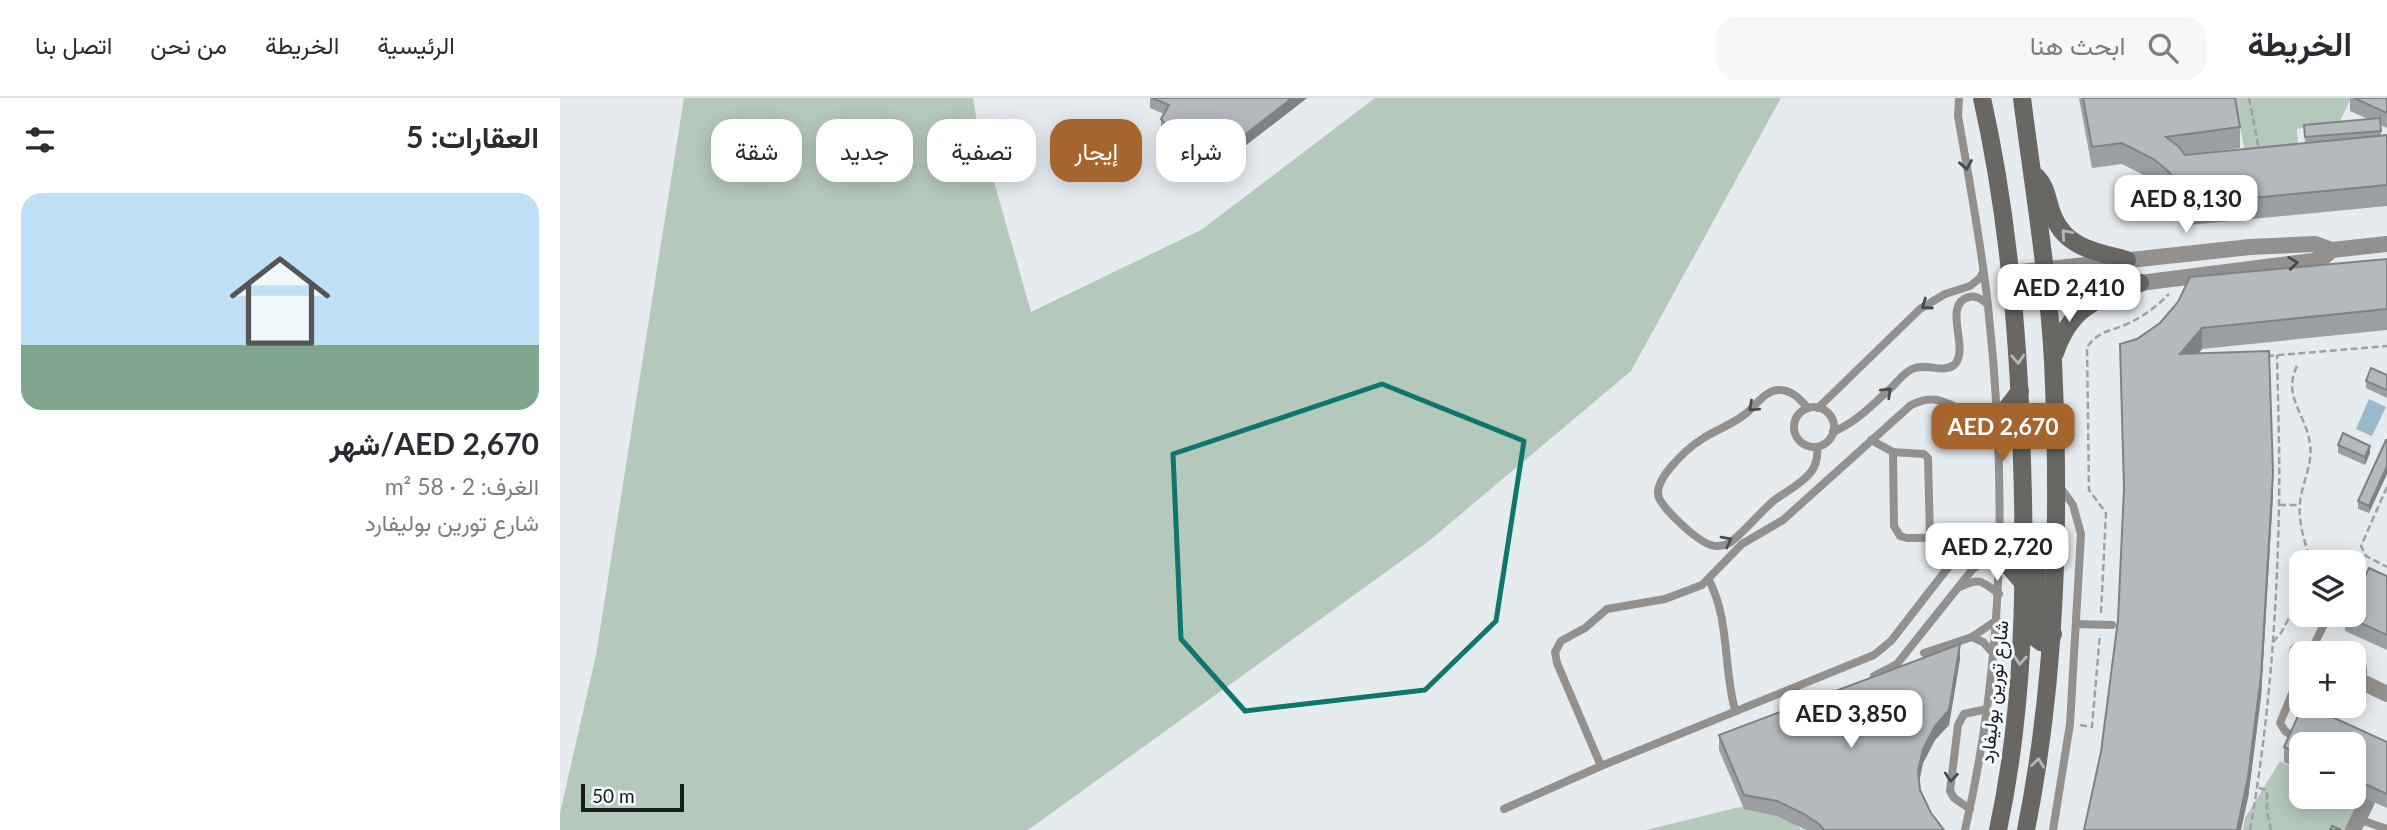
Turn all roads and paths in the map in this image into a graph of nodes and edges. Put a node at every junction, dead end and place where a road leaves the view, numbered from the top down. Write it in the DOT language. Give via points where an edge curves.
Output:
graph roads {
  1 [pos="1959,98"];
  2 [pos="1982,98"];
  3 [pos="2022,98"];
  4 [pos="2249,98"];
  5 [pos="2262,153"];
  6 [pos="2033,174"];
  7 [pos="2387,244"];
  8 [pos="2266,246"];
  9 [pos="2332,250"];
  10 [pos="2127,260"];
  11 [pos="2267,266"];
  12 [pos="2044,270"];
  13 [pos="1983,272"];
  14 [pos="2011,273"];
  15 [pos="2174,278"];
  16 [pos="2140,283"];
  17 [pos="1955,290"];
  18 [pos="2046,292"];
  19 [pos="2013,295"];
  20 [pos="1960,304"];
  21 [pos="1988,306"];
  22 [pos="2387,346"];
  23 [pos="2277,355"];
  24 [pos="2264,356"];
  25 [pos="2053,359"];
  26 [pos="2297,366"];
  27 [pos="2020,391"];
  28 [pos="1808,408"];
  29 [pos="1818,408"];
  30 [pos="1997,421"];
  31 [pos="1833,432"];
  32 [pos="1871,440"];
  33 [pos="1817,447"];
  34 [pos="1893,452"];
  35 [pos="2055,481"];
  36 [pos="2387,487"];
  37 [pos="2279,505"];
  38 [pos="2299,505"];
  39 [pos="1958,537"];
  40 [pos="2000,537"];
  41 [pos="1930,538"];
  42 [pos="2307,550"];
  43 [pos="2000,551"];
  44 [pos="2025,554"];
  45 [pos="2387,567"];
  46 [pos="1709,580"];
  47 [pos="2024,584"];
  48 [pos="1957,589"];
  49 [pos="1999,594"];
  50 [pos="2289,618"];
  51 [pos="1998,620"];
  52 [pos="2076,624"];
  53 [pos="2101,625"];
  54 [pos="2112,625"];
  55 [pos="2053,634"];
  56 [pos="1972,637"];
  57 [pos="2273,642"];
  58 [pos="1924,653"];
  59 [pos="1994,654"];
  60 [pos="1861,682"];
  61 [pos="2366,686"];
  62 [pos="2387,694"];
  63 [pos="2289,701"];
  64 [pos="1987,709"];
  65 [pos="1735,710"];
  66 [pos="2070,724"];
  67 [pos="2289,734"];
  68 [pos="1601,765"];
  69 [pos="2258,788"];
  70 [pos="2368,799"];
  71 [pos="1504,809"];
  72 [pos="1970,809"];
  73 [pos="2356,825"];
  74 [pos="2387,829"];
  75 [pos="1965,830"];
  76 [pos="1998,830"];
  77 [pos="2026,830"];
  78 [pos="2053,830"];
  79 [pos="2250,830"];
  80 [pos="2271,830"];
  1 -- 13 [label="lane, one-way"];
  2 -- 14 [label="main road, شارع تورين بوليفارد"];
  3 -- 6 [label="main road"];
  4 -- 5 [label="path"];
  10 -- 6 [label="main road, one-way" via="2079,247 2070,240 2053,218 2045,189"];
  6 -- 12 [label="main road"];
  7 -- 9 [label="street"];
  8 -- 9 [label="street" via="2315,244"];
  8 -- 10 [label="street"];
  8 -- 11 [label="street"];
  11 -- 9 [label="street, one-way" via="2313,261"];
  10 -- 12 [label="street"];
  11 -- 15 [label="street"];
  11 -- 15 [label="lane" via="2250,277 2195,283"];
  12 -- 14 [label="street"];
  12 -- 18 [label="main road"];
  13 -- 17 [label="lane" via="1975,283"];
  13 -- 21 [label="lane"];
  14 -- 19 [label="main road, شارع تورين بوليفارد"];
  15 -- 16 [label="street"];
  15 -- 53 [label="path" via="2169,294 2150,311 2102,332 2087,347 2089,490 2106,513"];
  16 -- 18 [label="street"];
  16 -- 25 [label="main road" via="2079,312 2060,336"];
  17 -- 20 [label="lane"];
  17 -- 29 [label="lane, one-way" via="1920,309"];
  18 -- 19 [label="street"];
  18 -- 25 [label="main road"];
  19 -- 27 [label="main road, شارع تورين بوليفارد, one-way"];
  20 -- 21 [label="lane" via="1974,297"];
  31 -- 20 [label="lane, one-way" via="1861,416 1910,370 1922,366 1947,369 1956,362"];
  21 -- 30 [label="lane"];
  22 -- 23 [label="path"];
  23 -- 24 [label="path"];
  23 -- 37 [label="path"];
  25 -- 35 [label="main road"];
  26 -- 38 [label="path" via="2290,383 2311,446"];
  27 -- 30 [label="main road"];
  27 -- 44 [label="main road, شارع تورين بوليفارد"];
  28 -- 29 [label="lane"];
  28 -- 33 [label="lane" via="1796,418 1794,429 1801,443"];
  28 -- 33 [label="lane, one-way" via="1793,393 1771,391 1732,424 1691,448 1662,478 1658,496 1703,543 1726,544 1811,472"];
  29 -- 31 [label="lane" via="1831,417"];
  30 -- 32 [label="lane" via="1927,399 1903,410"];
  30 -- 40 [label="lane"];
  31 -- 33 [label="lane"];
  32 -- 34 [label="lane"];
  32 -- 46 [label="lane" via="1783,520 1742,544"];
  34 -- 41 [label="lane" via="1895,530 1903,538"];
  34 -- 41 [label="lane" via="1928,458"];
  35 -- 52 [label="lane" via="2068,496 2080,524"];
  35 -- 55 [label="main road"];
  36 -- 45 [label="path" via="2361,546 2366,556"];
  37 -- 38 [label="path"];
  37 -- 57 [label="path"];
  38 -- 42 [label="path"];
  39 -- 40 [label="lane"];
  39 -- 41 [label="lane"];
  39 -- 65 [label="lane" via="1950,565 1883,648 1865,660"];
  40 -- 43 [label="lane"];
  43 -- 47 [label="main road"];
  43 -- 48 [label="lane" via="1981,561"];
  43 -- 49 [label="lane"];
  44 -- 47 [label="main road, شارع تورين بوليفارد"];
  44 -- 55 [label="main road" via="2038,574 2035,637 2041,642"];
  46 -- 65 [label="lane" via="1722,614"];
  46 -- 68 [label="lane" via="1665,599 1607,609 1557,646 1557,663"];
  47 -- 76 [label="main road, شارع تورين بوليفارد, one-way" via="2015,718"];
  48 -- 49 [label="lane" via="1978,581"];
  48 -- 60 [label="lane" via="1897,664"];
  49 -- 51 [label="lane"];
  50 -- 57 [label="path"];
  51 -- 56 [label="lane"];
  51 -- 59 [label="lane"];
  52 -- 53 [label="lane"];
  52 -- 66 [label="lane"];
  53 -- 54 [label="lane"];
  53 -- 66 [label="path" via="2092,727"];
  77 -- 55 [label="main road, one-way"];
  56 -- 58 [label="lane"];
  56 -- 59 [label="lane"];
  57 -- 69 [label="path"];
  59 -- 64 [label="lane"];
  61 -- 62 [label="street"];
  63 -- 67 [label="lane" via="2280,723"];
  64 -- 72 [label="lane"];
  64 -- 72 [label="lane, one-way" via="1964,714 1958,725 1950,791"];
  65 -- 68 [label="lane"];
  66 -- 78 [label="lane"];
  68 -- 71 [label="lane"];
  69 -- 79 [label="path"];
  69 -- 80 [label="path" via="2267,790"];
  70 -- 73 [label="street"];
  72 -- 75 [label="lane"];
  73 -- 74 [label="lane" via="2375,823"];
}
